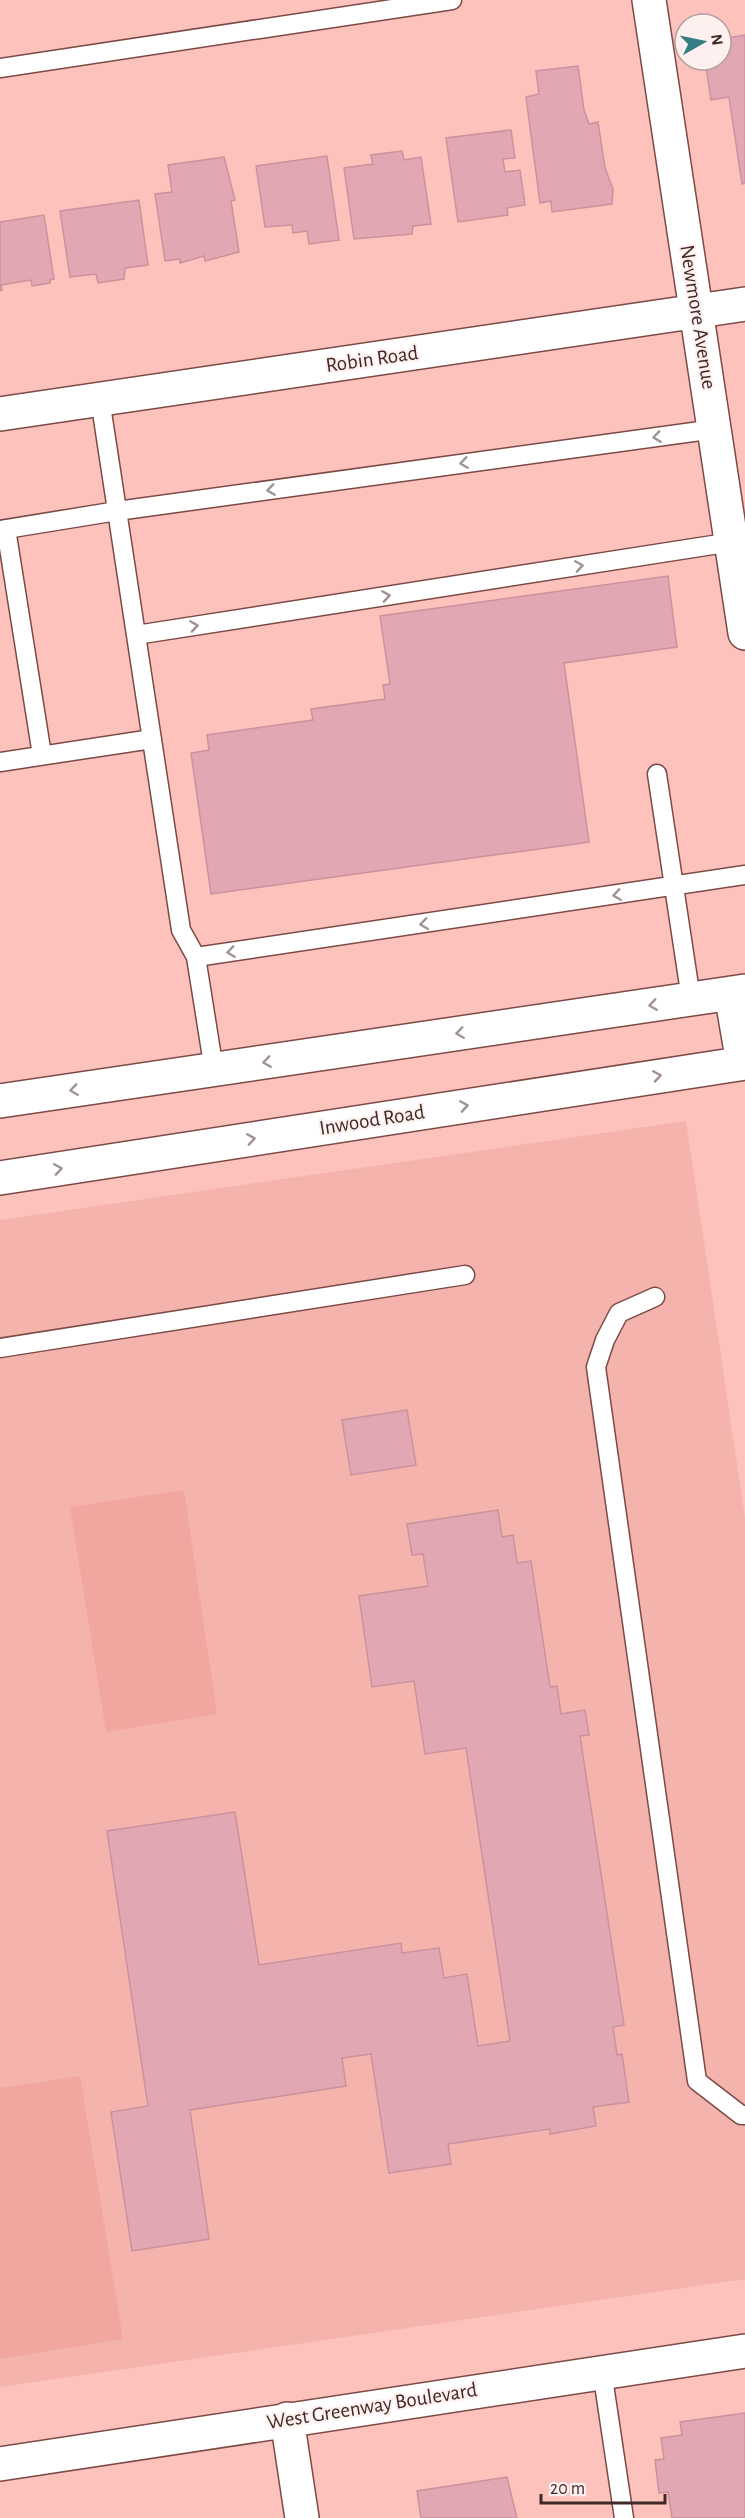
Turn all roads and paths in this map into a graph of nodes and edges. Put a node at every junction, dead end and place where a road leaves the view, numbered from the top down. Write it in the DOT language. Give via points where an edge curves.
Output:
graph roads {
  1 [pos="452,0"];
  2 [pos="649,0"];
  3 [pos="0,68"];
  4 [pos="745,304"];
  5 [pos="697,311"];
  6 [pos="100,399"];
  7 [pos="0,414"];
  8 [pos="715,429"];
  9 [pos="117,511"];
  10 [pos="3,529"];
  11 [pos="732,542"];
  12 [pos="745,633"];
  13 [pos="136,635"];
  14 [pos="152,739"];
  15 [pos="42,755"];
  16 [pos="0,762"];
  17 [pos="657,774"];
  18 [pos="745,875"];
  19 [pos="675,886"];
  20 [pos="196,957"];
  21 [pos="738,992"];
  22 [pos="691,999"];
  23 [pos="744,1067"];
  24 [pos="214,1070"];
  25 [pos="0,1101"];
  26 [pos="0,1178"];
  27 [pos="465,1275"];
  28 [pos="655,1297"];
  29 [pos="0,1347"];
  30 [pos="745,2115"];
  31 [pos="745,2350"];
  32 [pos="602,2371"];
  33 [pos="287,2420"];
  34 [pos="0,2464"];
  35 [pos="302,2518"];
  36 [pos="624,2518"];
  1 -- 3 [label="lane"];
  2 -- 5 [label="street, Newmore Avenue"];
  4 -- 5 [label="street, Robin Road"];
  5 -- 6 [label="street, Robin Road"];
  5 -- 8 [label="street, Newmore Avenue"];
  6 -- 7 [label="street, Robin Road"];
  6 -- 9 [label="lane"];
  8 -- 9 [label="lane, one-way"];
  8 -- 11 [label="street, Newmore Avenue"];
  9 -- 10 [label="lane"];
  9 -- 13 [label="lane"];
  10 -- 15 [label="lane"];
  11 -- 12 [label="street, Newmore Avenue"];
  13 -- 11 [label="lane, one-way"];
  13 -- 14 [label="lane"];
  14 -- 15 [label="lane"];
  14 -- 20 [label="lane" via="181,930"];
  15 -- 16 [label="lane"];
  17 -- 19 [label="lane"];
  18 -- 19 [label="lane"];
  19 -- 20 [label="lane, one-way"];
  19 -- 22 [label="lane"];
  20 -- 24 [label="lane"];
  21 -- 22 [label="street"];
  21 -- 23 [label="street"];
  22 -- 24 [label="street, one-way"];
  26 -- 23 [label="street, Inwood Road, one-way"];
  24 -- 25 [label="street, one-way"];
  27 -- 29 [label="lane"];
  28 -- 30 [label="lane" via="619,1313 604,1340 596,1367 697,2081"];
  31 -- 32 [label="street, West Greenway Boulevard"];
  32 -- 33 [label="street, West Greenway Boulevard"];
  32 -- 36 [label="lane"];
  33 -- 34 [label="street, West Greenway Boulevard"];
  33 -- 35 [label="street"];
}
